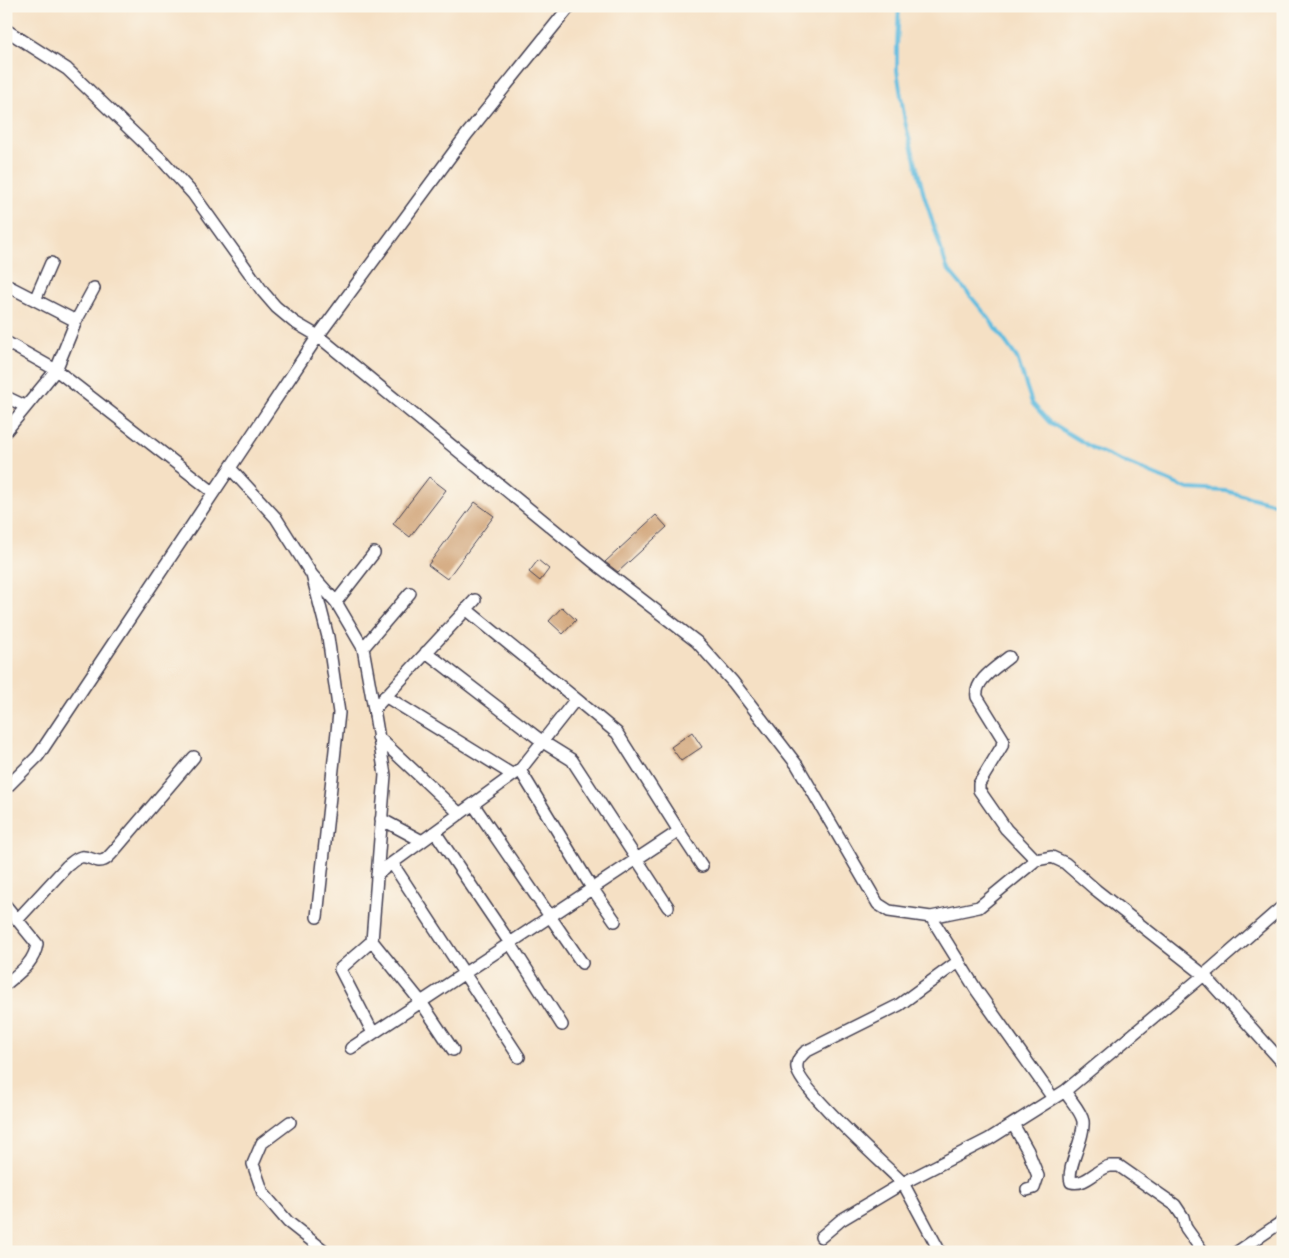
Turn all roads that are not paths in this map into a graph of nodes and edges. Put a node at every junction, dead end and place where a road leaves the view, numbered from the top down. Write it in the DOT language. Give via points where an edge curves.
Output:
graph roads {
  1 [pos="570,6"];
  2 [pos="6,30"];
  3 [pos="51,263"];
  4 [pos="6,285"];
  5 [pos="94,288"];
  6 [pos="35,300"];
  7 [pos="76,321"];
  8 [pos="318,336"];
  9 [pos="6,342"];
  10 [pos="56,370"];
  11 [pos="6,397"];
  12 [pos="25,406"];
  13 [pos="6,431"];
  14 [pos="230,468"];
  15 [pos="213,492"];
  16 [pos="374,554"];
  17 [pos="312,575"];
  18 [pos="410,593"];
  19 [pos="475,600"];
  20 [pos="336,602"];
  21 [pos="466,609"];
  22 [pos="363,648"];
  23 [pos="426,652"];
  24 [pos="1009,657"];
  25 [pos="385,696"];
  26 [pos="576,700"];
  27 [pos="374,709"];
  28 [pos="602,720"];
  29 [pos="378,737"];
  30 [pos="543,742"];
  31 [pos="194,757"];
  32 [pos="516,773"];
  33 [pos="6,788"];
  34 [pos="473,804"];
  35 [pos="460,814"];
  36 [pos="381,819"];
  37 [pos="679,831"];
  38 [pos="435,832"];
  39 [pos="422,841"];
  40 [pos="637,858"];
  41 [pos="1036,860"];
  42 [pos="392,863"];
  43 [pos="702,866"];
  44 [pos="377,874"];
  45 [pos="592,888"];
  46 [pos="6,906"];
  47 [pos="1283,906"];
  48 [pos="668,907"];
  49 [pos="551,916"];
  50 [pos="318,917"];
  51 [pos="931,917"];
  52 [pos="18,919"];
  53 [pos="615,921"];
  54 [pos="372,941"];
  55 [pos="510,943"];
  56 [pos="959,961"];
  57 [pos="582,963"];
  58 [pos="465,972"];
  59 [pos="1204,976"];
  60 [pos="6,984"];
  61 [pos="421,1002"];
  62 [pos="562,1025"];
  63 [pos="374,1033"];
  64 [pos="351,1048"];
  65 [pos="453,1050"];
  66 [pos="519,1057"];
  67 [pos="1283,1063"];
  68 [pos="1065,1091"];
  69 [pos="1052,1098"];
  70 [pos="290,1122"];
  71 [pos="1013,1124"];
  72 [pos="903,1183"];
  73 [pos="1028,1190"];
  74 [pos="1283,1221"];
  75 [pos="821,1237"];
  76 [pos="326,1252"];
  77 [pos="940,1252"];
  78 [pos="1203,1252"];
  79 [pos="1238,1252"];
  1 -- 8 [label="street" via="467,134"];
  2 -- 8 [label="street" via="67,69 163,161 193,194 276,307"];
  3 -- 6 [label="street"];
  4 -- 6 [label="street"];
  5 -- 7 [label="street"];
  6 -- 7 [label="street"];
  7 -- 10 [label="street"];
  8 -- 14 [label="street"];
  8 -- 51 [label="street" via="601,568 697,642 733,682 797,765 878,904 890,912"];
  9 -- 10 [label="street"];
  10 -- 12 [label="street"];
  10 -- 15 [label="street"];
  11 -- 12 [label="street"];
  12 -- 13 [label="street"];
  14 -- 15 [label="street"];
  14 -- 17 [label="street" via="276,518"];
  15 -- 33 [label="street" via="38,756"];
  16 -- 20 [label="street"];
  17 -- 20 [label="street"];
  17 -- 50 [label="street" via="328,636 339,713"];
  18 -- 22 [label="street"];
  19 -- 21 [label="street"];
  20 -- 22 [label="street"];
  21 -- 23 [label="street"];
  21 -- 26 [label="street"];
  22 -- 27 [label="street"];
  23 -- 25 [label="street"];
  23 -- 30 [label="street"];
  24 -- 41 [label="street" via="986,676 976,692 1003,739 979,784 1006,829"];
  25 -- 27 [label="street"];
  25 -- 32 [label="street"];
  26 -- 28 [label="street"];
  26 -- 30 [label="street"];
  26 -- 37 [label="street" via="617,733"];
  27 -- 29 [label="street"];
  29 -- 35 [label="street"];
  29 -- 36 [label="street" via="385,775"];
  30 -- 32 [label="street"];
  30 -- 40 [label="street" via="572,760"];
  31 -- 52 [label="street" via="114,852 104,860 86,857 75,860"];
  32 -- 34 [label="street"];
  32 -- 45 [label="street"];
  34 -- 35 [label="street"];
  34 -- 49 [label="street"];
  35 -- 38 [label="street"];
  36 -- 39 [label="street"];
  36 -- 44 [label="street"];
  37 -- 40 [label="street"];
  37 -- 43 [label="street"];
  38 -- 39 [label="street"];
  38 -- 55 [label="street"];
  39 -- 42 [label="street"];
  40 -- 45 [label="street"];
  40 -- 48 [label="street"];
  41 -- 51 [label="street" via="979,906"];
  41 -- 59 [label="street" via="1052,858 1065,863"];
  42 -- 44 [label="street"];
  42 -- 58 [label="street"];
  44 -- 54 [label="street"];
  45 -- 49 [label="street"];
  45 -- 53 [label="street"];
  46 -- 52 [label="street"];
  47 -- 59 [label="street"];
  49 -- 55 [label="street"];
  49 -- 57 [label="street"];
  51 -- 56 [label="street"];
  52 -- 60 [label="street" via="37,944 36,954"];
  54 -- 61 [label="street"];
  54 -- 63 [label="street" via="340,968"];
  55 -- 58 [label="street"];
  55 -- 62 [label="street"];
  56 -- 69 [label="street"];
  56 -- 72 [label="street" via="899,1005 798,1058 796,1069 802,1082"];
  58 -- 61 [label="street"];
  58 -- 66 [label="street"];
  59 -- 67 [label="street"];
  59 -- 68 [label="street"];
  61 -- 63 [label="street"];
  61 -- 65 [label="street"];
  63 -- 64 [label="street"];
  68 -- 69 [label="street"];
  68 -- 78 [label="street" via="1083,1121 1070,1173 1071,1182 1089,1179 1109,1166 1119,1166 1175,1205"];
  69 -- 71 [label="street"];
  70 -- 76 [label="street" via="262,1143 253,1164 263,1193 288,1222"];
  71 -- 72 [label="street"];
  71 -- 73 [label="street" via="1038,1176 1034,1188"];
  72 -- 75 [label="street" via="841,1220"];
  72 -- 77 [label="street"];
  74 -- 79 [label="street"];
}
